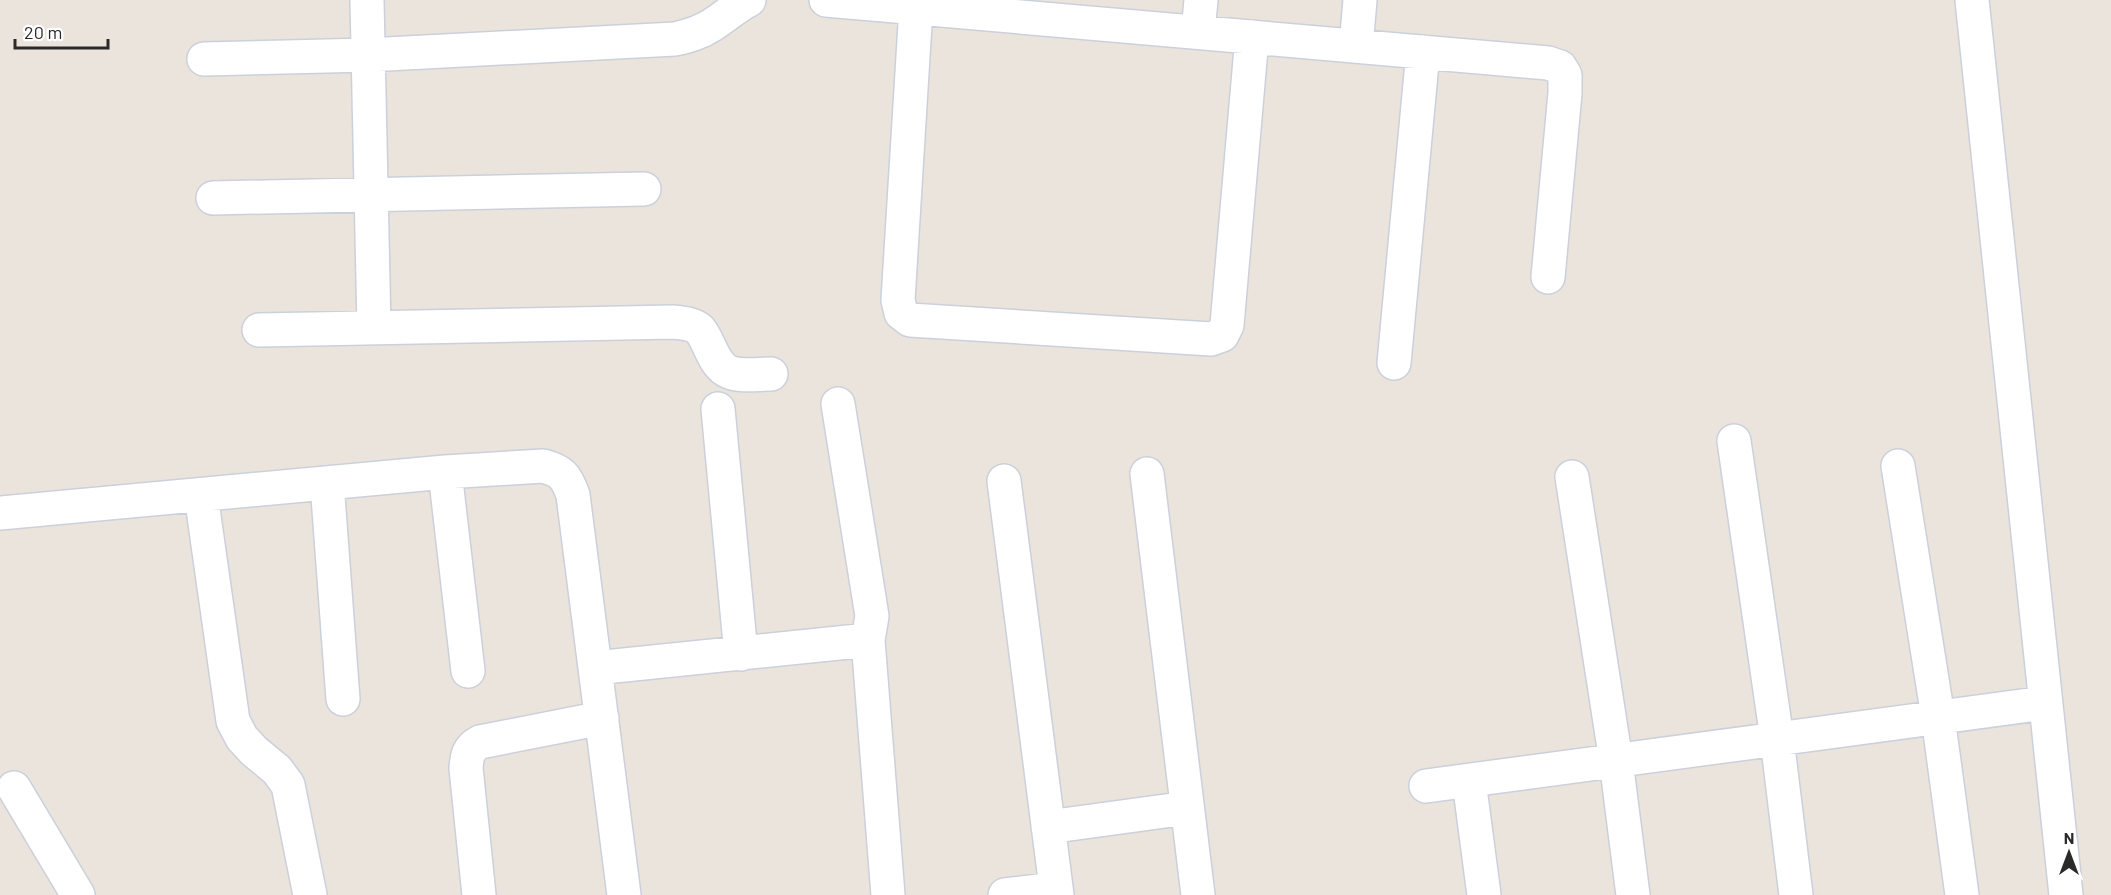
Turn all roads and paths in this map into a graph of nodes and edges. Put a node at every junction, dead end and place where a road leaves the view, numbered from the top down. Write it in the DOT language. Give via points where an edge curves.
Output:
graph roads {
  1 [pos="367,0"];
  2 [pos="749,0"];
  3 [pos="826,0"];
  4 [pos="1201,0"];
  5 [pos="1360,0"];
  6 [pos="1972,0"];
  7 [pos="916,8"];
  8 [pos="1056,10"];
  9 [pos="1198,32"];
  10 [pos="1252,37"];
  11 [pos="1356,46"];
  12 [pos="1423,52"];
  13 [pos="368,55"];
  14 [pos="204,59"];
  15 [pos="644,189"];
  16 [pos="371,195"];
  17 [pos="213,198"];
  18 [pos="1548,277"];
  19 [pos="374,328"];
  20 [pos="260,330"];
  21 [pos="1394,363"];
  22 [pos="771,375"];
  23 [pos="838,404"];
  24 [pos="718,409"];
  25 [pos="1734,441"];
  26 [pos="1898,466"];
  27 [pos="445,472"];
  28 [pos="1147,474"];
  29 [pos="1572,477"];
  30 [pos="1004,481"];
  31 [pos="327,483"];
  32 [pos="201,495"];
  33 [pos="0,513"];
  34 [pos="868,640"];
  35 [pos="741,654"];
  36 [pos="595,668"];
  37 [pos="468,671"];
  38 [pos="343,699"];
  39 [pos="2045,703"];
  40 [pos="1938,717"];
  41 [pos="602,718"];
  42 [pos="1777,739"];
  43 [pos="1616,761"];
  44 [pos="1469,781"];
  45 [pos="1426,786"];
  46 [pos="14,788"];
  47 [pos="1187,808"];
  48 [pos="1048,827"];
  49 [pos="1056,892"];
  50 [pos="78,895"];
  51 [pos="310,895"];
  52 [pos="480,895"];
  53 [pos="624,895"];
  54 [pos="888,895"];
  55 [pos="1005,895"];
  56 [pos="1198,895"];
  57 [pos="1484,895"];
  58 [pos="1633,895"];
  59 [pos="1796,895"];
  60 [pos="1962,895"];
  61 [pos="2066,895"];
  1 -- 13 [label="street"];
  2 -- 13 [label="street" via="695,34 675,39"];
  3 -- 7 [label="street"];
  4 -- 9 [label="street"];
  5 -- 11 [label="street"];
  6 -- 39 [label="street"];
  7 -- 8 [label="street"];
  7 -- 10 [label="street" via="898,300 901,313 910,320 1211,339 1222,335 1227,325"];
  8 -- 9 [label="street"];
  9 -- 10 [label="street"];
  10 -- 11 [label="street"];
  11 -- 12 [label="street"];
  12 -- 18 [label="street" via="1548,63 1560,67 1565,75"];
  12 -- 21 [label="street"];
  13 -- 14 [label="street"];
  13 -- 16 [label="street"];
  15 -- 16 [label="street"];
  16 -- 17 [label="street"];
  16 -- 19 [label="street"];
  19 -- 20 [label="street"];
  19 -- 22 [label="street" via="673,322 699,329 728,372"];
  23 -- 34 [label="street" via="872,616"];
  24 -- 35 [label="street"];
  25 -- 42 [label="street"];
  26 -- 40 [label="street"];
  27 -- 31 [label="street"];
  27 -- 36 [label="street" via="543,466 558,470 567,481 573,495"];
  27 -- 37 [label="street"];
  28 -- 47 [label="street"];
  29 -- 43 [label="street"];
  30 -- 48 [label="street"];
  31 -- 32 [label="street"];
  31 -- 38 [label="street"];
  32 -- 33 [label="street"];
  32 -- 51 [label="street" via="233,721 242,738 288,785"];
  34 -- 35 [label="street"];
  34 -- 54 [label="street"];
  35 -- 36 [label="street"];
  36 -- 41 [label="street"];
  39 -- 40 [label="street"];
  39 -- 61 [label="street"];
  40 -- 42 [label="street"];
  40 -- 60 [label="street"];
  41 -- 52 [label="street" via="480,742 467,754"];
  41 -- 53 [label="street"];
  42 -- 43 [label="street"];
  42 -- 59 [label="street"];
  43 -- 44 [label="street"];
  43 -- 58 [label="street"];
  44 -- 45 [label="street"];
  44 -- 57 [label="street"];
  46 -- 50 [label="street"];
  47 -- 48 [label="street"];
  47 -- 56 [label="street"];
  48 -- 49 [label="street"];
  49 -- 55 [label="street"];
}
